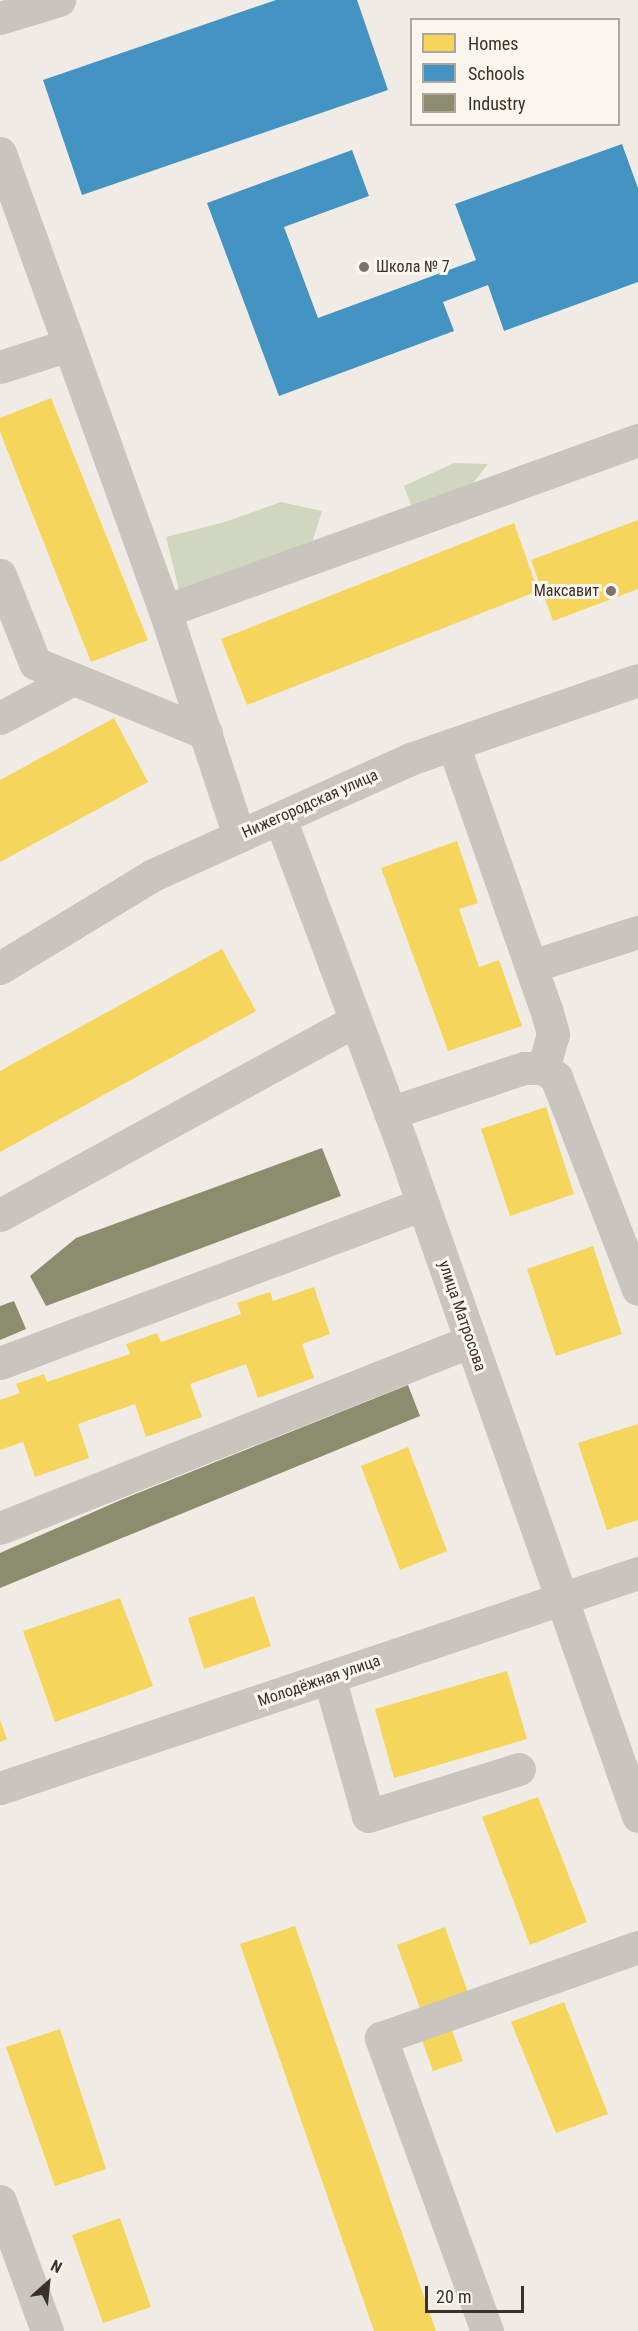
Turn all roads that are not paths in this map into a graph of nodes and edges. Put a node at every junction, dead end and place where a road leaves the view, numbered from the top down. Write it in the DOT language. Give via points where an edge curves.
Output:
graph roads {
  1 [pos="59,0"];
  2 [pos="0,18"];
  3 [pos="0,153"];
  4 [pos="68,345"];
  5 [pos="0,367"];
  6 [pos="638,440"];
  7 [pos="0,575"];
  8 [pos="165,612"];
  9 [pos="73,679"];
  10 [pos="638,681"];
  11 [pos="0,718"];
  12 [pos="206,733"];
  13 [pos="453,744"];
  14 [pos="280,818"];
  15 [pos="239,836"];
  16 [pos="638,932"];
  17 [pos="532,966"];
  18 [pos="0,968"];
  19 [pos="356,1021"];
  20 [pos="543,1068"];
  21 [pos="390,1113"];
  22 [pos="422,1204"];
  23 [pos="0,1215"];
  24 [pos="638,1289"];
  25 [pos="471,1341"];
  26 [pos="0,1363"];
  27 [pos="0,1528"];
  28 [pos="638,1573"];
  29 [pos="561,1599"];
  30 [pos="329,1677"];
  31 [pos="519,1769"];
  32 [pos="0,1788"];
  33 [pos="638,1816"];
  34 [pos="638,1947"];
  35 [pos="0,2201"];
  36 [pos="47,2331"];
  37 [pos="488,2331"];
  1 -- 2 [label="street"];
  3 -- 4 [label="street"];
  4 -- 5 [label="street"];
  4 -- 8 [label="street"];
  6 -- 8 [label="street"];
  7 -- 9 [label="street" via="34,663"];
  8 -- 12 [label="street"];
  9 -- 11 [label="street"];
  9 -- 12 [label="street"];
  10 -- 13 [label="street, Нижегородская улица"];
  12 -- 15 [label="street"];
  13 -- 14 [label="street, Нижегородская улица" via="410,759"];
  13 -- 17 [label="street"];
  14 -- 15 [label="street, Нижегородская улица"];
  14 -- 19 [label="street, улица Матросова"];
  15 -- 18 [label="street, Нижегородская улица" via="153,875"];
  16 -- 17 [label="street"];
  17 -- 20 [label="street" via="553,1034"];
  19 -- 21 [label="street, улица Матросова"];
  19 -- 23 [label="street"];
  20 -- 21 [label="street" via="524,1068"];
  20 -- 24 [label="street" via="556,1077"];
  21 -- 22 [label="street, улица Матросова"];
  22 -- 25 [label="street, улица Матросова"];
  22 -- 26 [label="street"];
  25 -- 27 [label="street"];
  25 -- 29 [label="street, улица Матросова"];
  28 -- 29 [label="street, Молодёжная улица"];
  29 -- 30 [label="street, Молодёжная улица"];
  29 -- 33 [label="street, улица Матросова"];
  30 -- 31 [label="street" via="368,1816"];
  30 -- 32 [label="street, Молодёжная улица"];
  34 -- 37 [label="street" via="381,2038"];
  35 -- 36 [label="street"];
}
